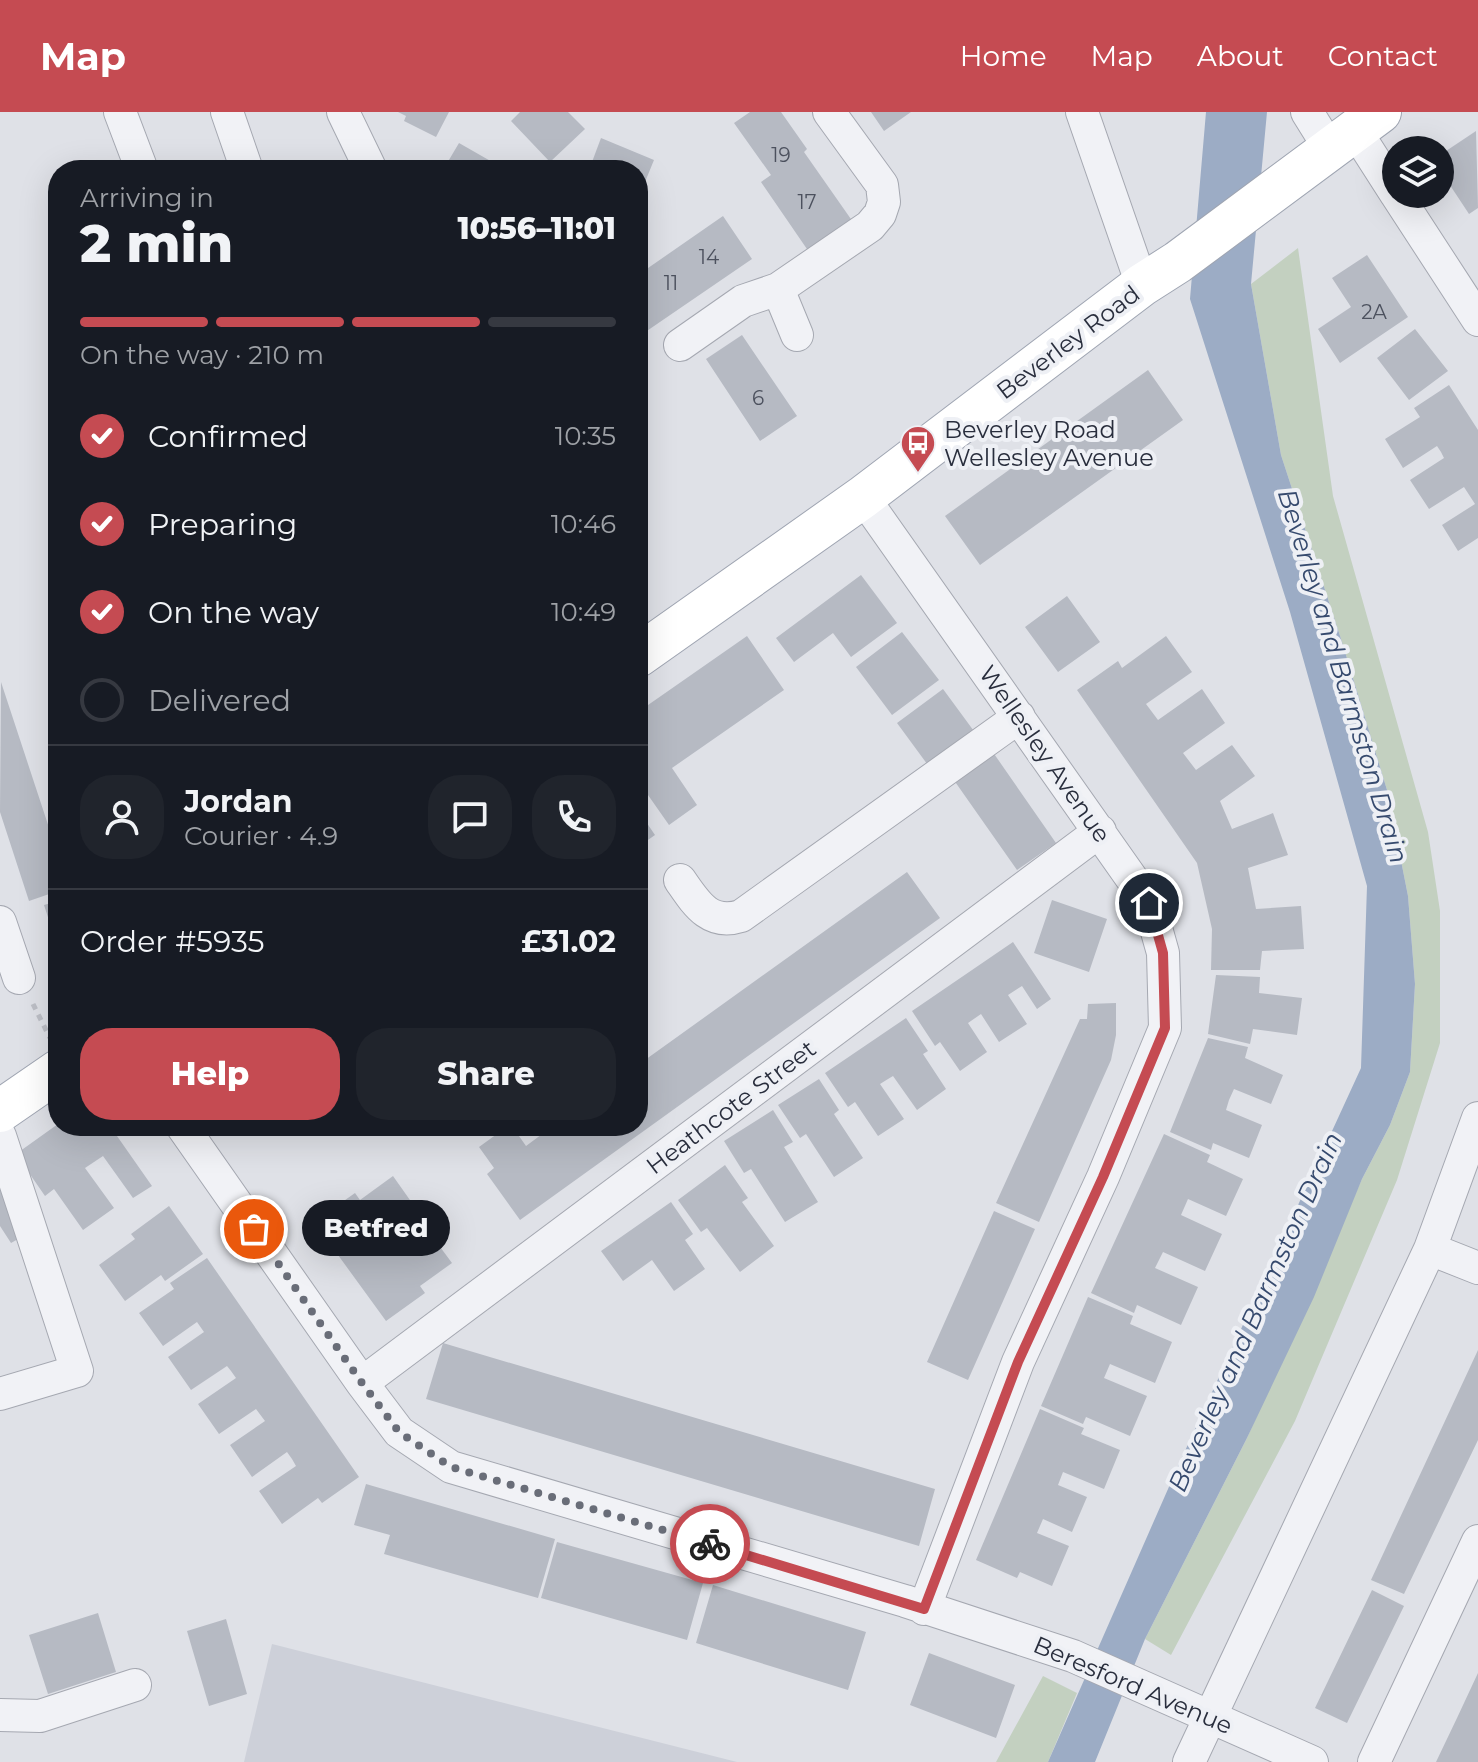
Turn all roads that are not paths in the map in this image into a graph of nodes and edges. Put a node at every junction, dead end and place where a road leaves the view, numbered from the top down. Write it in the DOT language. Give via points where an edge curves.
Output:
graph roads {
  1 [pos="120,112"];
  2 [pos="227,112"];
  3 [pos="343,112"];
  4 [pos="829,112"];
  5 [pos="1082,112"];
  6 [pos="1307,112"];
  7 [pos="1355,130"];
  8 [pos="138,160"];
  9 [pos="244,160"];
  10 [pos="366,160"];
  11 [pos="1382,172"];
  12 [pos="1405,208"];
  13 [pos="1142,285"];
  14 [pos="778,289"];
  15 [pos="1478,320"];
  16 [pos="797,335"];
  17 [pos="680,345"];
  18 [pos="863,497"];
  19 [pos="648,649"];
  20 [pos="1019,717"];
  21 [pos="1100,831"];
  22 [pos="680,880"];
  23 [pos="0,922"];
  24 [pos="19,978"];
  25 [pos="48,1063"];
  26 [pos="0,1111"];
  27 [pos="1478,1118"];
  28 [pos="0,1136"];
  29 [pos="189,1136"];
  30 [pos="1430,1249"];
  31 [pos="1478,1268"];
  32 [pos="362,1383"];
  33 [pos="0,1394"];
  34 [pos="1478,1541"];
  35 [pos="924,1609"];
  36 [pos="135,1685"];
  37 [pos="0,1715"];
  38 [pos="1211,1716"];
  39 [pos="1189,1762"];
  40 [pos="1312,1762"];
  41 [pos="1374,1762"];
  1 -- 8 [label="street"];
  2 -- 9 [label="street"];
  3 -- 10 [label="street"];
  4 -- 14 [label="street" via="882,185 884,202 870,226"];
  5 -- 13 [label="street"];
  6 -- 7 [label="street"];
  7 -- 11 [label="street"];
  7 -- 13 [label="main road, Beverley Road"];
  12 -- 15 [label="street"];
  13 -- 18 [label="main road, Beverley Road"];
  14 -- 16 [label="street"];
  14 -- 17 [label="street" via="743,301"];
  18 -- 19 [label="main road, Beverley Road"];
  18 -- 20 [label="street, Wellesley Avenue"];
  20 -- 21 [label="street, Wellesley Avenue"];
  20 -- 22 [label="street" via="741,916 711,916"];
  21 -- 32 [label="street, Heathcote Street"];
  21 -- 35 [label="street, Wellesley Avenue" via="1149,903 1163,953 1165,1028 1018,1362"];
  23 -- 24 [label="street"];
  25 -- 26 [label="main road"];
  27 -- 30 [label="street"];
  28 -- 33 [label="street" via="77,1371"];
  29 -- 32 [label="street, Beresford Avenue"];
  30 -- 31 [label="street"];
  30 -- 38 [label="street"];
  32 -- 35 [label="street, Beresford Avenue" via="399,1432 451,1467"];
  34 -- 41 [label="street"];
  35 -- 38 [label="street, Beresford Avenue" via="1073,1656"];
  36 -- 37 [label="street" via="40,1716"];
  38 -- 39 [label="street"];
  38 -- 40 [label="street, Beresford Avenue"];
}
